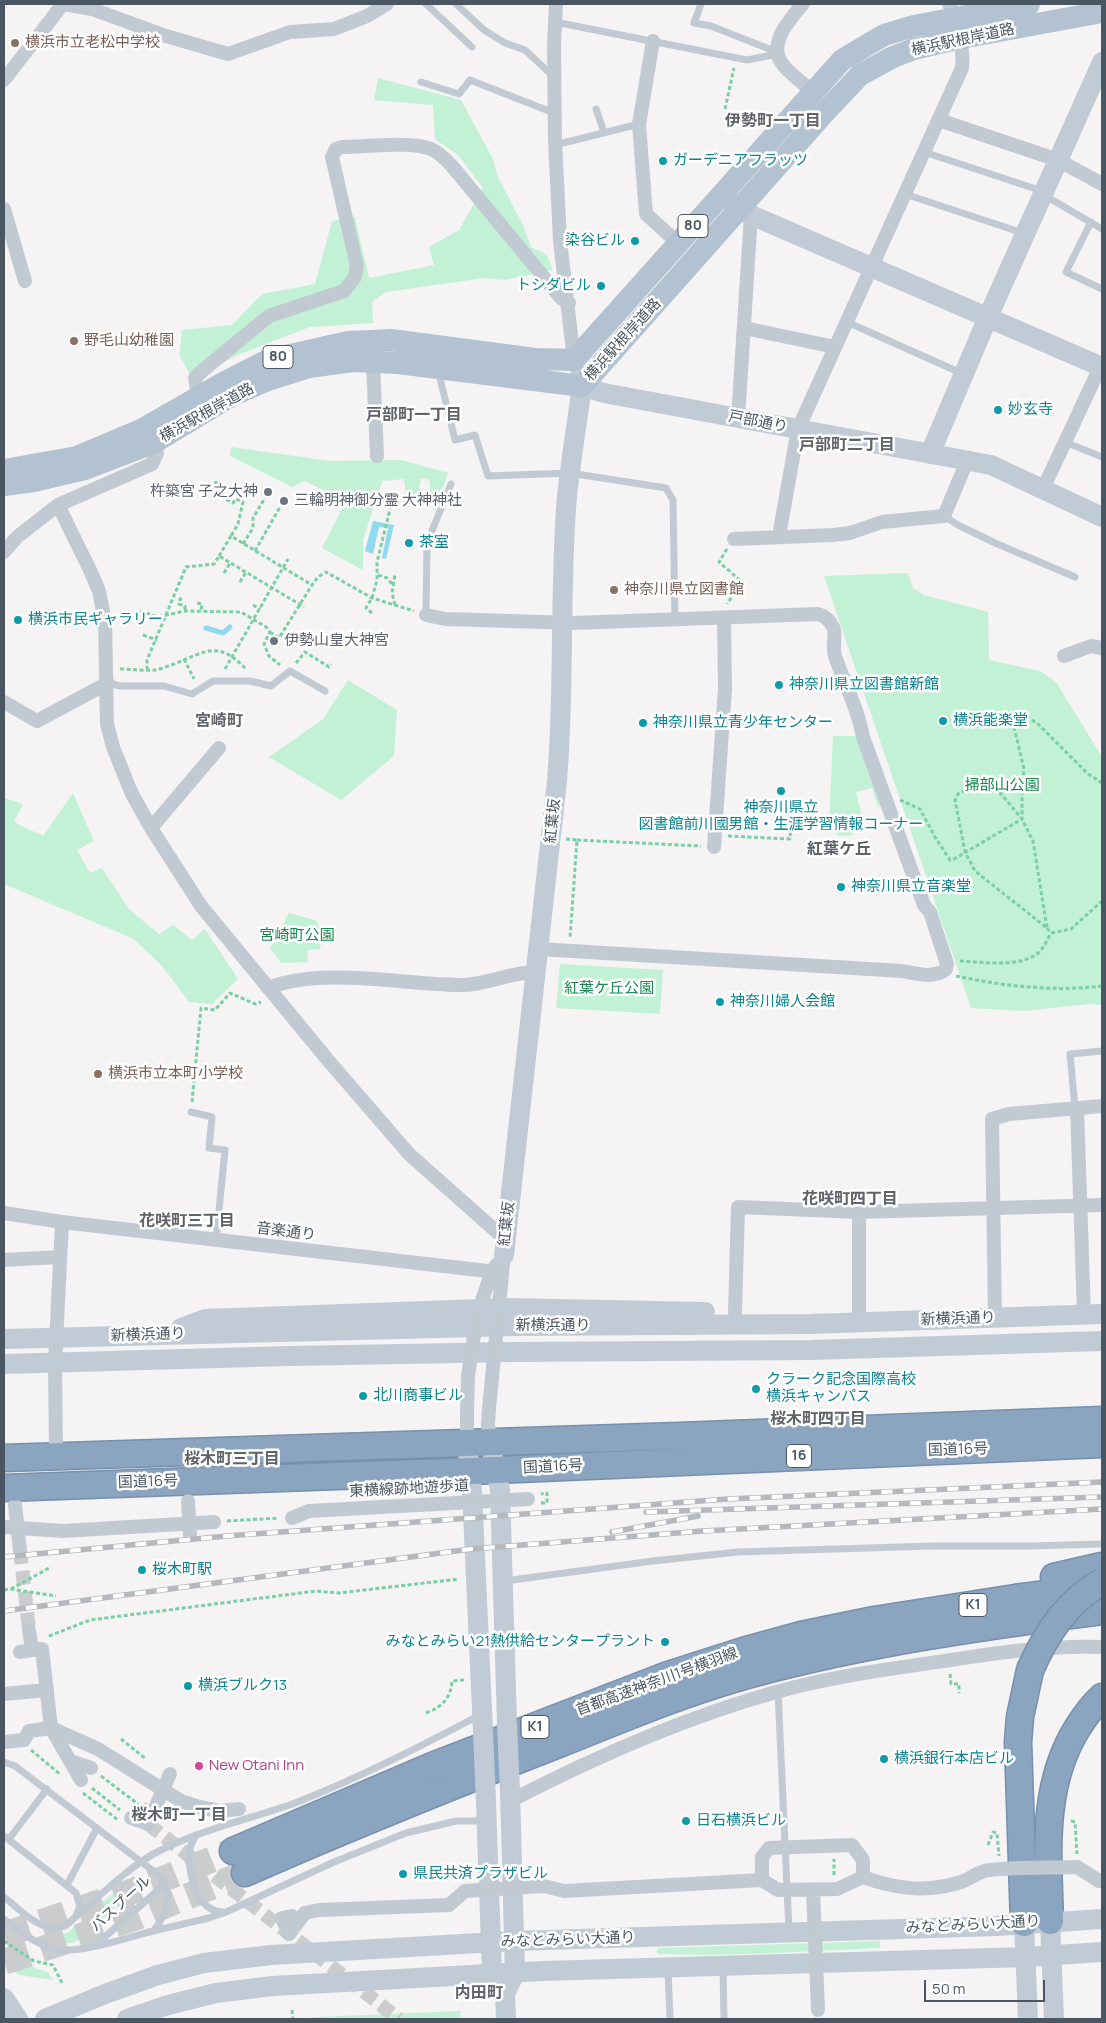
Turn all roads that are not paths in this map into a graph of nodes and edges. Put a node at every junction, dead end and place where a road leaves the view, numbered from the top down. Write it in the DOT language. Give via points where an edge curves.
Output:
graph roads {
  1 [pos="64,4"];
  2 [pos="387,4"];
  3 [pos="426,4"];
  4 [pos="456,4"];
  5 [pos="556,4"];
  6 [pos="701,4"];
  7 [pos="1028,4"];
  8 [pos="801,5"];
  9 [pos="1101,11"];
  10 [pos="955,20"];
  11 [pos="555,22"];
  12 [pos="653,41"];
  13 [pos="472,47"];
  14 [pos="778,53"];
  15 [pos="1102,62"];
  16 [pos="554,77"];
  17 [pos="4,80"];
  18 [pos="420,82"];
  19 [pos="813,92"];
  20 [pos="596,109"];
  21 [pos="554,113"];
  22 [pos="939,120"];
  23 [pos="639,124"];
  24 [pos="604,132"];
  25 [pos="555,145"];
  26 [pos="924,152"];
  27 [pos="1058,160"];
  28 [pos="1102,184"];
  29 [pos="1044,193"];
  30 [pos="905,194"];
  31 [pos="721,195"];
  32 [pos="4,209"];
  33 [pos="745,212"];
  34 [pos="1090,222"];
  35 [pos="1102,229"];
  36 [pos="1025,234"];
  37 [pos="678,243"];
  38 [pos="872,267"];
  39 [pos="25,281"];
  40 [pos="1102,289"];
  41 [pos="569,303"];
  42 [pos="988,318"];
  43 [pos="847,322"];
  44 [pos="744,328"];
  45 [pos="835,347"];
  46 [pos="574,360"];
  47 [pos="373,362"];
  48 [pos="1102,365"];
  49 [pos="437,368"];
  50 [pos="964,374"];
  51 [pos="582,386"];
  52 [pos="198,397"];
  53 [pos="738,418"];
  54 [pos="798,429"];
  55 [pos="1065,442"];
  56 [pos="153,443"];
  57 [pos="930,454"];
  58 [pos="377,456"];
  59 [pos="1102,457"];
  60 [pos="968,461"];
  61 [pos="4,470"];
  62 [pos="570,473"];
  63 [pos="451,484"];
  64 [pos="4,485"];
  65 [pos="1043,489"];
  66 [pos="58,505"];
  67 [pos="944,516"];
  68 [pos="1102,517"];
  69 [pos="779,536"];
  70 [pos="732,541"];
  71 [pos="4,552"];
  72 [pos="1075,577"];
  73 [pos="724,613"];
  74 [pos="426,615"];
  75 [pos="675,620"];
  76 [pos="562,623"];
  77 [pos="1102,648"];
  78 [pos="1064,656"];
  79 [pos="108,683"];
  80 [pos="325,691"];
  81 [pos="4,702"];
  82 [pos="219,748"];
  83 [pos="150,828"];
  84 [pos="714,841"];
  85 [pos="539,949"];
  86 [pos="536,972"];
  87 [pos="272,992"];
  88 [pos="1102,1051"];
  89 [pos="1102,1106"];
  90 [pos="1076,1108"];
  91 [pos="191,1112"];
  92 [pos="1081,1206"];
  93 [pos="1102,1206"];
  94 [pos="994,1209"];
  95 [pos="859,1212"];
  96 [pos="4,1213"];
  97 [pos="62,1222"];
  98 [pos="216,1241"];
  99 [pos="60,1257"];
  100 [pos="501,1258"];
  101 [pos="4,1260"];
  102 [pos="488,1312"];
  103 [pos="734,1312"];
  104 [pos="859,1313"];
  105 [pos="1093,1314"];
  106 [pos="995,1318"];
  107 [pos="956,1319"];
  108 [pos="165,1334"];
  109 [pos="56,1337"];
  110 [pos="4,1339"];
  111 [pos="1102,1341"];
  112 [pos="55,1362"];
  113 [pos="4,1364"];
  114 [pos="1102,1420"];
  115 [pos="479,1443"];
  116 [pos="1102,1444"];
  117 [pos="56,1455"];
  118 [pos="4,1458"];
  119 [pos="496,1470"];
  120 [pos="470,1471"];
  121 [pos="9,1497"];
  122 [pos="528,1497"];
  123 [pos="188,1501"];
  124 [pos="292,1518"];
  125 [pos="214,1522"];
  126 [pos="11,1528"];
  127 [pos="190,1529"];
  128 [pos="1102,1544"];
  129 [pos="20,1550"];
  130 [pos="1102,1566"];
  131 [pos="503,1581"];
  132 [pos="1102,1582"];
  133 [pos="1102,1587"];
  134 [pos="1102,1611"];
  135 [pos="874,1620"];
  136 [pos="1102,1626"];
  137 [pos="28,1643"];
  138 [pos="860,1647"];
  139 [pos="1102,1647"];
  140 [pos="47,1690"];
  141 [pos="778,1691"];
  142 [pos="4,1694"];
  143 [pos="1102,1697"];
  144 [pos="482,1722"];
  145 [pos="51,1728"];
  146 [pos="4,1742"];
  147 [pos="70,1761"];
  148 [pos="4,1762"];
  149 [pos="91,1768"];
  150 [pos="170,1774"];
  151 [pos="81,1780"];
  152 [pos="48,1790"];
  153 [pos="510,1796"];
  154 [pos="239,1809"];
  155 [pos="486,1812"];
  156 [pos="131,1818"];
  157 [pos="98,1828"];
  158 [pos="196,1835"];
  159 [pos="6,1838"];
  160 [pos="141,1861"];
  161 [pos="864,1877"];
  162 [pos="762,1880"];
  163 [pos="1102,1880"];
  164 [pos="165,1884"];
  165 [pos="67,1885"];
  166 [pos="813,1890"];
  167 [pos="4,1898"];
  168 [pos="226,1912"];
  169 [pos="292,1916"];
  170 [pos="76,1917"];
  171 [pos="4,1919"];
  172 [pos="1102,1919"];
  173 [pos="1050,1921"];
  174 [pos="1024,1923"];
  175 [pos="153,1931"];
  176 [pos="789,1932"];
  177 [pos="514,1941"];
  178 [pos="490,1942"];
  179 [pos="96,1945"];
  180 [pos="1102,1952"];
  181 [pos="1051,1955"];
  182 [pos="1026,1956"];
  183 [pos="723,1965"];
  184 [pos="668,1967"];
  185 [pos="515,1973"];
  186 [pos="492,1974"];
  187 [pos="505,1994"];
  188 [pos="4,1998"];
  189 [pos="818,2010"];
  190 [pos="150,2015"];
  191 [pos="18,2019"];
  192 [pos="45,2019"];
  193 [pos="127,2019"];
  194 [pos="506,2019"];
  195 [pos="670,2019"];
  196 [pos="724,2019"];
  197 [pos="1028,2019"];
  198 [pos="1054,2019"];
  1 -- 2 [label="street" via="102,12 166,36 228,54 290,32 342,27"];
  1 -- 17 [label="street"];
  3 -- 13 [label="lane"];
  4 -- 16 [label="lane" via="484,30 525,50"];
  5 -- 11 [label="street"];
  6 -- 14 [label="lane" via="694,23 711,26"];
  7 -- 10 [label="main road, 横浜駅根岸道路 / 80"];
  8 -- 14 [label="street" via="779,38"];
  9 -- 10 [label="main road, 横浜駅根岸道路 / 80"];
  10 -- 19 [label="main road, 横浜駅根岸道路 / 80" via="914,26 884,35 842,60"];
  10 -- 22 [label="street" via="962,68"];
  10 -- 33 [label="main road, 横浜駅根岸道路 / 80" via="914,49 860,76 826,111"];
  11 -- 12 [label="lane"];
  11 -- 16 [label="street"];
  12 -- 14 [label="lane" via="747,60"];
  12 -- 23 [label="street"];
  14 -- 19 [label="street" via="781,62"];
  15 -- 27 [label="street"];
  16 -- 21 [label="street"];
  18 -- 21 [label="lane" via="459,94 470,80"];
  19 -- 31 [label="main road, 横浜駅根岸道路 / 80"];
  20 -- 24 [label="lane"];
  21 -- 25 [label="street"];
  22 -- 26 [label="street"];
  22 -- 27 [label="street"];
  23 -- 24 [label="lane"];
  23 -- 37 [label="street" via="646,214"];
  24 -- 25 [label="lane"];
  25 -- 41 [label="street" via="560,241"];
  26 -- 29 [label="lane"];
  26 -- 30 [label="street"];
  27 -- 28 [label="street"];
  27 -- 29 [label="street"];
  29 -- 34 [label="lane"];
  29 -- 36 [label="street"];
  30 -- 36 [label="lane"];
  30 -- 38 [label="street"];
  31 -- 33 [label="street"];
  31 -- 37 [label="main road, 横浜駅根岸道路 / 80"];
  32 -- 39 [label="street"];
  33 -- 38 [label="street"];
  33 -- 44 [label="street"];
  33 -- 51 [label="main road, 横浜駅根岸道路 / 80"];
  34 -- 35 [label="lane"];
  34 -- 40 [label="lane" via="1066,272"];
  36 -- 42 [label="street"];
  37 -- 46 [label="main road, 横浜駅根岸道路 / 80"];
  38 -- 42 [label="street"];
  38 -- 43 [label="street"];
  41 -- 46 [label="street"];
  41 -- 52 [label="street" via="561,298 437,152 404,145 342,147 336,149 332,158 357,266 355,277 344,291 268,316 195,378"];
  42 -- 48 [label="street"];
  42 -- 50 [label="street"];
  43 -- 45 [label="street"];
  43 -- 50 [label="lane"];
  44 -- 45 [label="street"];
  44 -- 53 [label="street"];
  45 -- 54 [label="street"];
  46 -- 51 [label="street"];
  46 -- 52 [label="main road, 横浜駅根岸道路 / 80" via="535,359 391,340 348,342 268,360"];
  47 -- 49 [label="main road, 横浜駅根岸道路 / 80"];
  47 -- 56 [label="main road, 横浜駅根岸道路 / 80" via="353,361 309,367 268,380 230,396"];
  47 -- 58 [label="street"];
  48 -- 55 [label="street"];
  49 -- 51 [label="main road, 横浜駅根岸道路 / 80"];
  49 -- 62 [label="lane" via="455,440 475,435 488,476"];
  50 -- 57 [label="street"];
  51 -- 53 [label="street, 戸部通り"];
  51 -- 62 [label="street, 紅葉坂"];
  52 -- 61 [label="main road, 横浜駅根岸道路 / 80" via="140,430 77,456"];
  53 -- 54 [label="street, 戸部通り"];
  54 -- 57 [label="street, 戸部通り"];
  54 -- 69 [label="street"];
  55 -- 59 [label="lane"];
  55 -- 65 [label="street"];
  56 -- 64 [label="main road, 横浜駅根岸道路 / 80" via="85,469"];
  56 -- 66 [label="street" via="157,453 152,464"];
  57 -- 60 [label="street, 戸部通り"];
  60 -- 65 [label="street, 戸部通り" via="990,465"];
  60 -- 67 [label="street"];
  62 -- 75 [label="lane" via="666,488 673,500"];
  62 -- 76 [label="street, 紅葉坂"];
  63 -- 74 [label="lane" via="427,543"];
  65 -- 68 [label="street, 戸部通り"];
  66 -- 71 [label="street"];
  66 -- 79 [label="street" via="99,591 105,621"];
  67 -- 69 [label="street" via="882,522 833,535"];
  67 -- 72 [label="lane" via="995,543"];
  69 -- 70 [label="street"];
  73 -- 75 [label="street"];
  73 -- 84 [label="street" via="725,689"];
  73 -- 85 [label="street" via="818,614 828,619 834,628 834,655 924,905 930,912 946,969 940,974 928,975"];
  74 -- 76 [label="street" via="445,619"];
  75 -- 76 [label="street"];
  76 -- 85 [label="street, 紅葉坂" via="561,735"];
  77 -- 78 [label="street" via="1091,646"];
  79 -- 80 [label="lane" via="164,686 192,694 213,681 250,681 271,686 290,671"];
  79 -- 81 [label="street" via="37,721"];
  79 -- 83 [label="street" via="107,724 113,747 130,792"];
  82 -- 83 [label="street"];
  83 -- 87 [label="street" via="200,906"];
  85 -- 86 [label="street, 紅葉坂"];
  86 -- 87 [label="street" via="458,986 348,978 295,981 280,983"];
  86 -- 100 [label="street, 紅葉坂"];
  87 -- 100 [label="street"];
  88 -- 90 [label="lane" via="1070,1054"];
  89 -- 90 [label="street"];
  90 -- 92 [label="street"];
  90 -- 94 [label="street" via="1008,1114 992,1119"];
  91 -- 98 [label="lane" via="212,1117 209,1148 225,1150"];
  92 -- 93 [label="street"];
  92 -- 94 [label="street"];
  92 -- 105 [label="street"];
  94 -- 95 [label="street"];
  94 -- 106 [label="street"];
  95 -- 103 [label="street" via="738,1207"];
  95 -- 104 [label="street"];
  96 -- 97 [label="street, 音楽通り"];
  97 -- 98 [label="street, 音楽通り"];
  97 -- 99 [label="street"];
  98 -- 100 [label="street, 音楽通り"];
  99 -- 101 [label="street"];
  99 -- 109 [label="street"];
  100 -- 102 [label="street"];
  100 -- 102 [label="street"];
  102 -- 103 [label="street"];
  102 -- 108 [label="street" via="206,1319"];
  102 -- 115 [label="street, bridge" via="489,1408"];
  102 -- 115 [label="street, bridge" via="468,1376 467,1412"];
  103 -- 104 [label="street"];
  104 -- 107 [label="street" via="938,1311"];
  105 -- 106 [label="street, 新横浜通り"];
  106 -- 107 [label="street, 新横浜通り"];
  107 -- 108 [label="street, 新横浜通り"];
  108 -- 109 [label="street, 新横浜通り"];
  109 -- 110 [label="street, 新横浜通り"];
  109 -- 112 [label="street"];
  111 -- 112 [label="street, 新横浜通り" via="812,1350 484,1352"];
  112 -- 113 [label="street, 新横浜通り"];
  112 -- 117 [label="street"];
  114 -- 115 [label="highway, 国道16号 / 16"];
  115 -- 117 [label="highway, 国道16号 / 16"];
  115 -- 119 [label="street"];
  115 -- 120 [label="street"];
  116 -- 119 [label="highway, 国道16号 / 16"];
  117 -- 118 [label="highway, 国道16号 / 16"];
  119 -- 120 [label="highway, 国道16号 / 16"];
  119 -- 131 [label="street" via="500,1490"];
  120 -- 121 [label="highway, 国道16号 / 16"];
  120 -- 144 [label="street"];
  121 -- 126 [label="street"];
  122 -- 124 [label="street, 東横線跡地遊歩道, bridge" via="309,1511"];
  123 -- 127 [label="street"];
  125 -- 127 [label="street"];
  126 -- 127 [label="street" via="63,1531"];
  126 -- 129 [label="street"];
  128 -- 131 [label="lane" via="738,1552"];
  130 -- 135 [label="highway" via="932,1602"];
  131 -- 153 [label="street, bridge"];
  132 -- 174 [label="highway, bridge" via="1081,1596 1054,1625 1041,1645 1030,1670 1021,1709 1018,1742"];
  133 -- 135 [label="highway, 首都高速神奈川1号横羽線 / K1"];
  134 -- 138 [label="highway, 首都高速神奈川1号横羽線 / K1"];
  135 -- 138 [label="highway, 首都高速神奈川1号横羽線 / K1" via="801,1635 668,1675 432,1766 239,1862 442,1789 679,1697 748,1675"];
  136 -- 138 [label="highway"];
  137 -- 140 [label="street" via="42,1649"];
  139 -- 141 [label="street" via="986,1655 864,1673"];
  140 -- 142 [label="street"];
  140 -- 145 [label="street"];
  141 -- 153 [label="street" via="715,1710 619,1747"];
  141 -- 176 [label="lane"];
  143 -- 173 [label="highway" via="1071,1738 1054,1783 1048,1835"];
  144 -- 155 [label="street, bridge"];
  144 -- 158 [label="lane" via="292,1804"];
  145 -- 146 [label="street" via="29,1731 24,1740"];
  145 -- 147 [label="street"];
  145 -- 154 [label="street" via="98,1749 181,1801 220,1811"];
  147 -- 149 [label="street"];
  147 -- 151 [label="street"];
  148 -- 152 [label="lane" via="15,1766"];
  150 -- 156 [label="street, bridge" via="148,1824"];
  152 -- 157 [label="lane"];
  152 -- 159 [label="lane"];
  153 -- 177 [label="street"];
  155 -- 168 [label="lane" via="406,1833"];
  155 -- 178 [label="street"];
  157 -- 160 [label="lane"];
  157 -- 165 [label="lane"];
  158 -- 160 [label="lane"];
  158 -- 168 [label="lane" via="189,1852 200,1900 210,1909"];
  159 -- 165 [label="lane"];
  160 -- 164 [label="lane"];
  160 -- 170 [label="lane"];
  161 -- 162 [label="street, bridge" via="863,1860 852,1845 834,1843 769,1848 762,1857"];
  161 -- 163 [label="street, bridge" via="899,1887 922,1889 965,1881 986,1870 1077,1867"];
  161 -- 166 [label="street, bridge" via="837,1890"];
  162 -- 166 [label="street, bridge" via="778,1890"];
  162 -- 169 [label="street, bridge" via="564,1891 544,1886 465,1891 449,1905 305,1913 289,1934 282,1918"];
  164 -- 175 [label="lane" via="168,1892 166,1910"];
  164 -- 179 [label="lane, バスプール"];
  165 -- 170 [label="lane" via="76,1892 79,1900"];
  166 -- 189 [label="street, bridge"];
  167 -- 170 [label="lane" via="42,1926 65,1926"];
  168 -- 175 [label="lane"];
  171 -- 179 [label="lane" via="32,1939 54,1949 75,1950"];
  172 -- 173 [label="street, みなとみらい大通り"];
  173 -- 174 [label="street, みなとみらい大通り"];
  173 -- 181 [label="street"];
  174 -- 176 [label="street, みなとみらい大通り"];
  174 -- 182 [label="street"];
  175 -- 179 [label="lane"];
  176 -- 177 [label="street, みなとみらい大通り"];
  177 -- 178 [label="street, みなとみらい大通り"];
  177 -- 185 [label="street"];
  178 -- 186 [label="street"];
  178 -- 192 [label="street, みなとみらい大通り" via="271,1955 204,1964 158,1975"];
  180 -- 181 [label="street, みなとみらい大通り"];
  181 -- 182 [label="street, みなとみらい大通り"];
  181 -- 198 [label="street"];
  182 -- 183 [label="street, みなとみらい大通り"];
  182 -- 197 [label="street"];
  183 -- 184 [label="street, みなとみらい大通り"];
  183 -- 196 [label="lane"];
  184 -- 185 [label="street, みなとみらい大通り"];
  184 -- 195 [label="lane"];
  185 -- 186 [label="street, みなとみらい大通り"];
  185 -- 187 [label="street"];
  186 -- 187 [label="street"];
  186 -- 190 [label="street, みなとみらい大通り" via="273,1986 216,1993"];
  187 -- 194 [label="street"];
  188 -- 191 [label="street"];
  190 -- 193 [label="street, みなとみらい大通り"];
}
